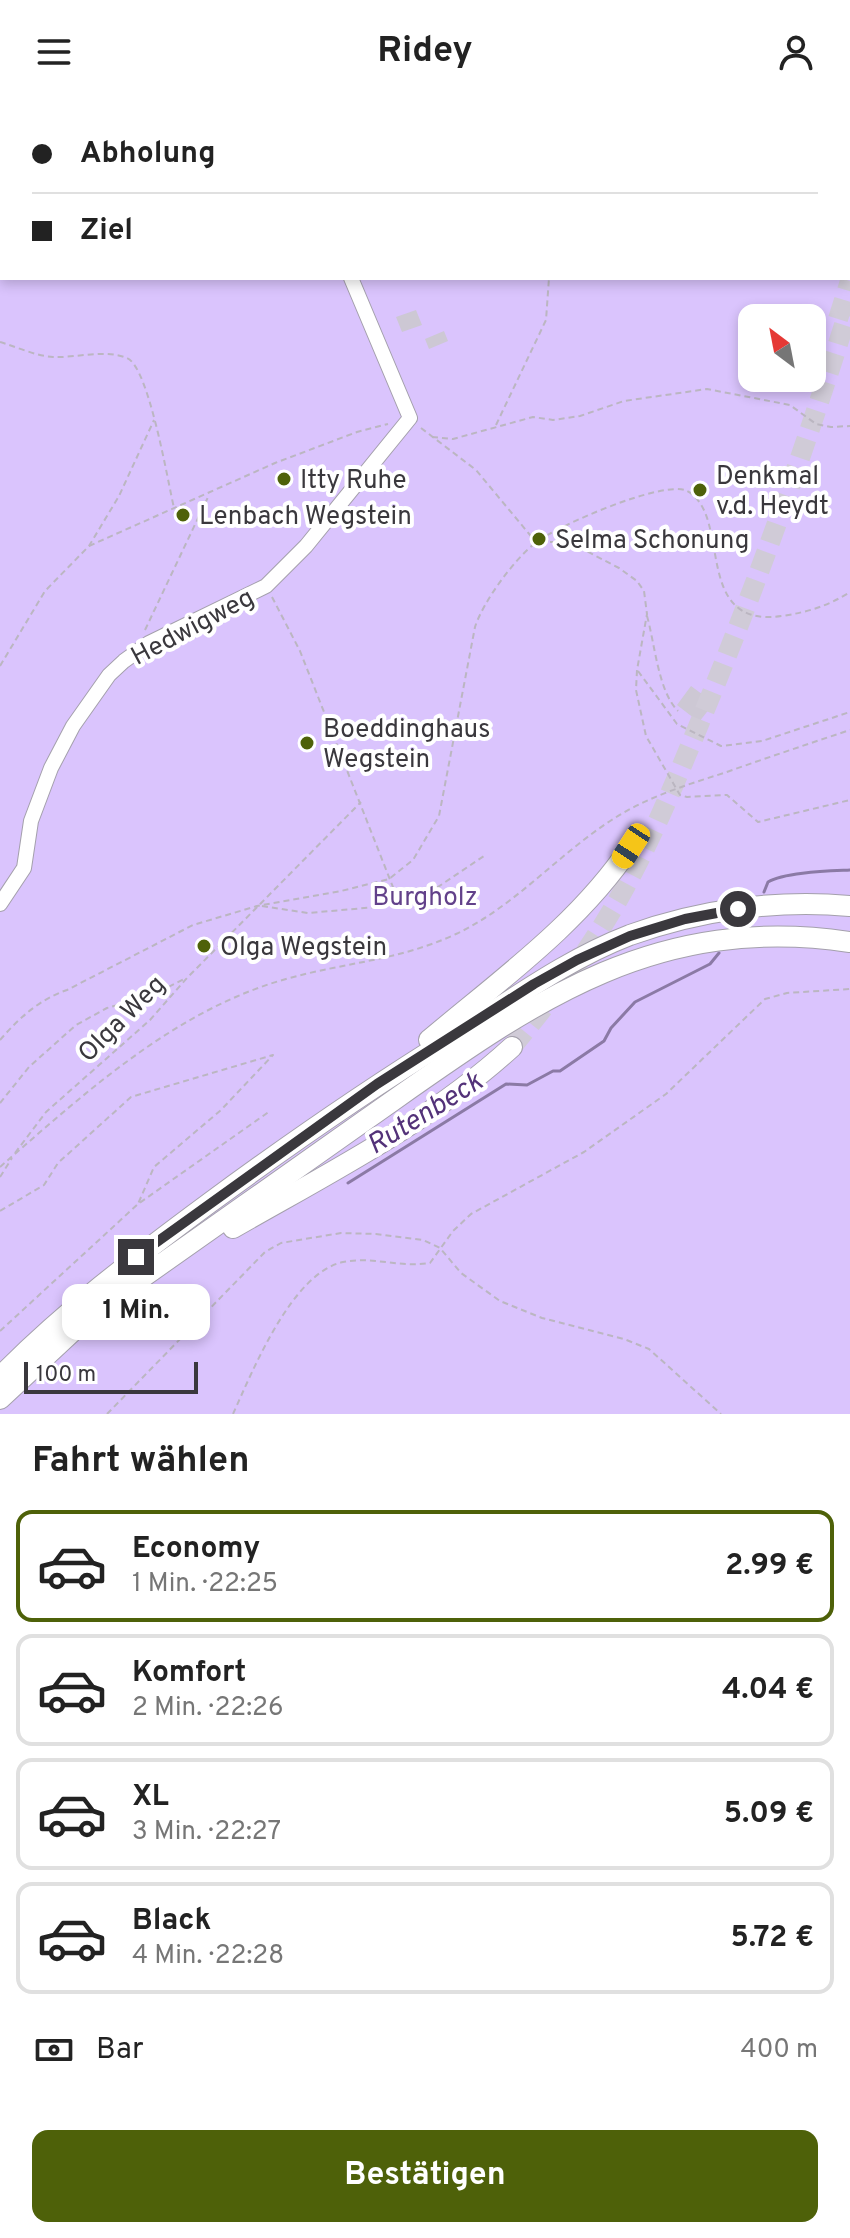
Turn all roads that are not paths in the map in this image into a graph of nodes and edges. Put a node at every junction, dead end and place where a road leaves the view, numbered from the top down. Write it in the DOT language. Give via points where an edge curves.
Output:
graph roads {
  1 [pos="352,280"];
  2 [pos="631,846"];
  3 [pos="0,904"];
  4 [pos="850,906"];
  5 [pos="850,942"];
  6 [pos="512,1047"];
  7 [pos="377,1084"];
  8 [pos="126,1289"];
  9 [pos="0,1377"];
  10 [pos="0,1399"];
  1 -- 3 [label="street, Hedwigweg" via="410,418 306,546 266,586 166,634 109,675 51,768 31,821 24,868"];
  2 -- 7 [label="highway" via="577,913"];
  4 -- 7 [label="highway" via="738,909 630,936 534,984"];
  5 -- 8 [label="highway" via="789,937 715,940 638,958 576,984 466,1051"];
  6 -- 8 [label="highway" via="452,1097 394,1135"];
  7 -- 9 [label="highway" via="113,1274"];
  8 -- 10 [label="highway"];
}
